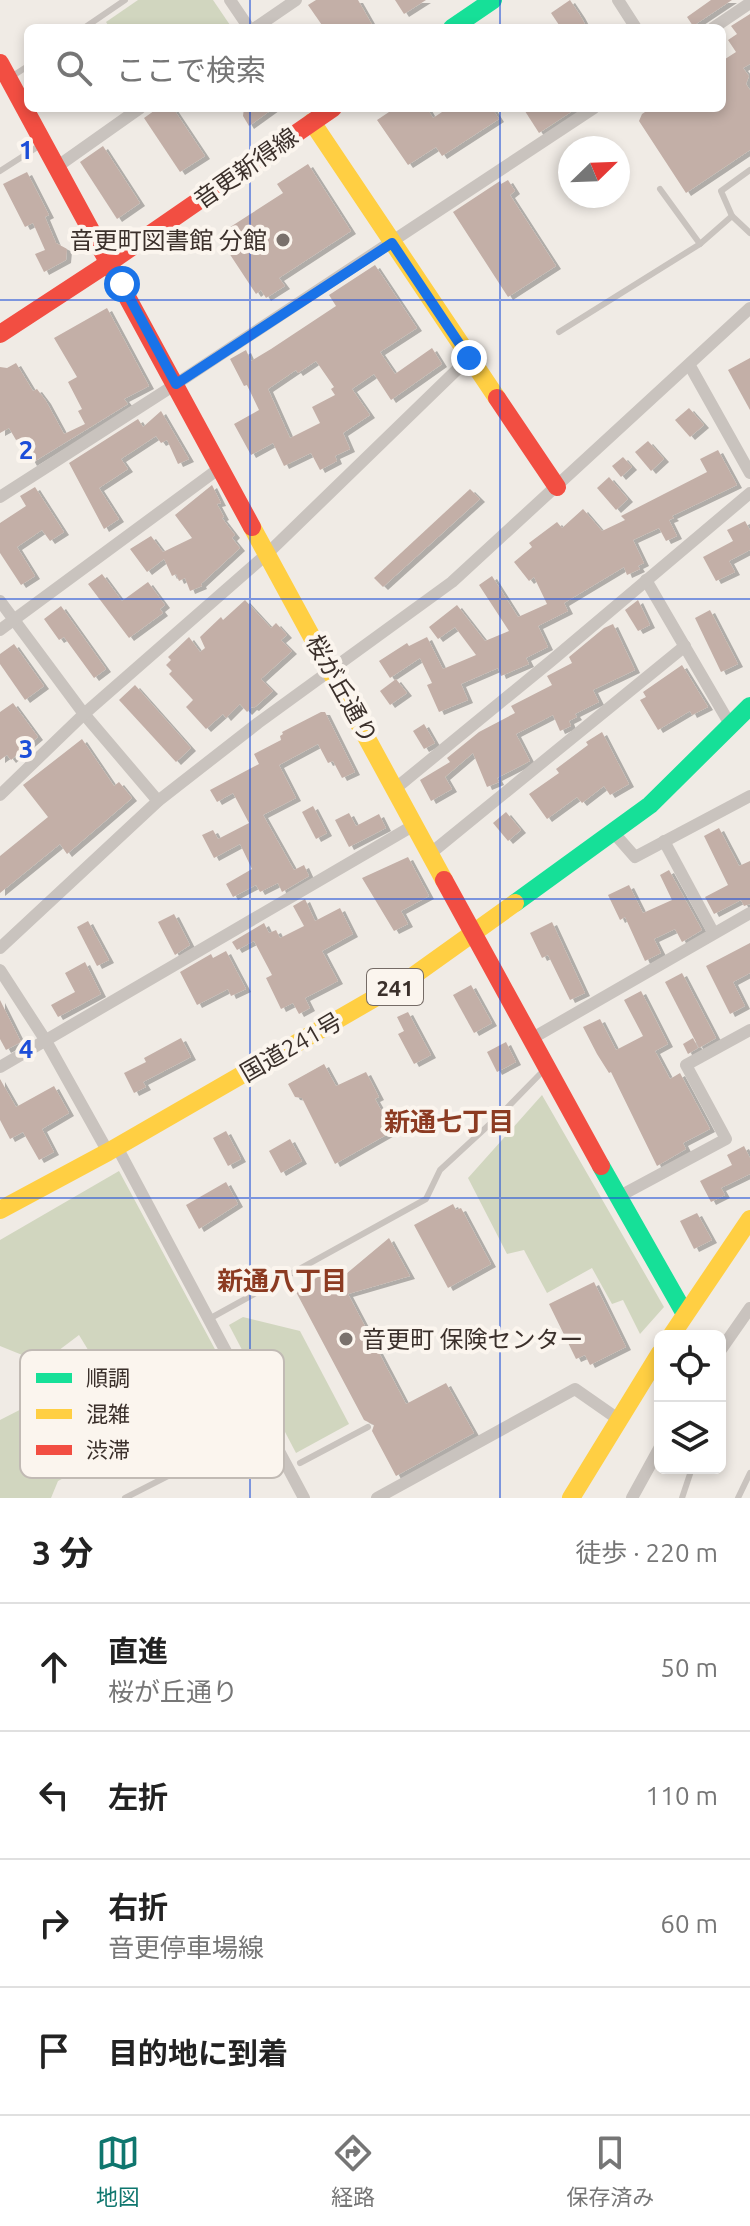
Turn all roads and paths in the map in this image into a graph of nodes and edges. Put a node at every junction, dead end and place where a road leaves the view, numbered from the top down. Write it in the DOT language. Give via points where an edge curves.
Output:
graph roads {
  1 [pos="125,0"];
  2 [pos="230,0"];
  3 [pos="296,0"];
  4 [pos="493,0"];
  5 [pos="618,0"];
  6 [pos="750,3"];
  7 [pos="90,24"];
  8 [pos="249,24"];
  9 [pos="258,24"];
  10 [pos="458,24"];
  11 [pos="633,24"];
  12 [pos="719,24"];
  13 [pos="24,67"];
  14 [pos="4,71"];
  15 [pos="24,109"];
  16 [pos="25,112"];
  17 [pos="134,112"];
  18 [pos="588,112"];
  19 [pos="308,115"];
  20 [pos="42,144"];
  21 [pos="58,166"];
  22 [pos="750,170"];
  23 [pos="0,171"];
  24 [pos="660,189"];
  25 [pos="732,216"];
  26 [pos="750,233"];
  27 [pos="392,243"];
  28 [pos="700,244"];
  29 [pos="110,262"];
  30 [pos="750,308"];
  31 [pos="559,332"];
  32 [pos="0,334"];
  33 [pos="469,358"];
  34 [pos="690,366"];
  35 [pos="176,384"];
  36 [pos="221,467"];
  37 [pos="750,473"];
  38 [pos="557,487"];
  39 [pos="750,493"];
  40 [pos="0,497"];
  41 [pos="268,553"];
  42 [pos="646,580"];
  43 [pos="0,601"];
  44 [pos="13,618"];
  45 [pos="0,630"];
  46 [pos="685,646"];
  47 [pos="332,671"];
  48 [pos="750,706"];
  49 [pos="84,714"];
  50 [pos="731,726"];
  51 [pos="396,788"];
  52 [pos="0,795"];
  53 [pos="750,796"];
  54 [pos="158,801"];
  55 [pos="416,824"];
  56 [pos="613,832"];
  57 [pos="664,841"];
  58 [pos="431,853"];
  59 [pos="750,913"];
  60 [pos="713,932"];
  61 [pos="475,934"];
  62 [pos="0,948"];
  63 [pos="0,970"];
  64 [pos="750,1030"];
  65 [pos="531,1039"];
  66 [pos="46,1041"];
  67 [pos="0,1067"];
  68 [pos="546,1068"];
  69 [pos="113,1150"];
  70 [pos="618,1197"];
  71 [pos="0,1210"];
  72 [pos="750,1219"];
  73 [pos="750,1308"];
  74 [pos="685,1314"];
  75 [pos="209,1319"];
  76 [pos="675,1330"];
  77 [pos="726,1342"];
  78 [pos="226,1350"];
  79 [pos="654,1362"];
  80 [pos="618,1419"];
  81 [pos="368,1427"];
  82 [pos="654,1458"];
  83 [pos="284,1460"];
  84 [pos="300,1463"];
  85 [pos="750,1473"];
  86 [pos="690,1474"];
  87 [pos="164,1478"];
  88 [pos="125,1498"];
  89 [pos="304,1498"];
  90 [pos="377,1498"];
  91 [pos="571,1498"];
  92 [pos="632,1498"];
  93 [pos="682,1498"];
  94 [pos="738,1498"];
  1 -- 7 [label="lane"];
  2 -- 8 [label="street"];
  3 -- 9 [label="street"];
  4 -- 10 [label="main road"];
  5 -- 11 [label="street"];
  6 -- 12 [label="street"];
  13 -- 14 [label="lane"];
  14 -- 15 [label="main road, 桜が丘通り"];
  16 -- 20 [label="main road, 桜が丘通り"];
  17 -- 21 [label="street"];
  18 -- 27 [label="street"];
  19 -- 27 [label="main road"];
  19 -- 29 [label="main road, 音更新得線"];
  20 -- 21 [label="main road, 桜が丘通り"];
  20 -- 23 [label="lane"];
  21 -- 29 [label="main road, 桜が丘通り"];
  22 -- 25 [label="lane" via="721,191"];
  24 -- 28 [label="lane"];
  25 -- 26 [label="lane"];
  25 -- 28 [label="lane"];
  27 -- 33 [label="main road"];
  27 -- 35 [label="street"];
  28 -- 31 [label="lane"];
  29 -- 32 [label="main road, 音更新得線"];
  29 -- 35 [label="main road, 桜が丘通り"];
  30 -- 34 [label="street"];
  33 -- 38 [label="main road"];
  33 -- 41 [label="street"];
  34 -- 37 [label="street"];
  34 -- 38 [label="street"];
  35 -- 36 [label="main road, 桜が丘通り"];
  35 -- 40 [label="street"];
  36 -- 41 [label="main road, 桜が丘通り"];
  36 -- 44 [label="street"];
  38 -- 47 [label="street" via="452,582"];
  39 -- 42 [label="street"];
  41 -- 47 [label="main road, 桜が丘通り"];
  41 -- 49 [label="street"];
  42 -- 46 [label="street"];
  42 -- 51 [label="street"];
  43 -- 44 [label="street"];
  44 -- 45 [label="street"];
  44 -- 49 [label="street"];
  46 -- 50 [label="street"];
  46 -- 58 [label="street"];
  47 -- 51 [label="main road, 桜が丘通り"];
  47 -- 54 [label="street"];
  48 -- 50 [label="main road, 国道241号 / 241"];
  49 -- 52 [label="street"];
  49 -- 54 [label="street"];
  50 -- 56 [label="main road, 国道241号 / 241" via="650,805"];
  51 -- 55 [label="main road, 桜が丘通り"];
  53 -- 57 [label="street"];
  54 -- 62 [label="street"];
  55 -- 58 [label="main road, 桜が丘通り"];
  55 -- 66 [label="street"];
  56 -- 57 [label="street" via="635,857"];
  56 -- 61 [label="main road, 国道241号 / 241"];
  57 -- 60 [label="street"];
  58 -- 61 [label="main road, 桜が丘通り"];
  59 -- 60 [label="street"];
  60 -- 65 [label="street"];
  61 -- 65 [label="main road, 桜が丘通り"];
  61 -- 69 [label="main road, 国道241号 / 241" via="413,976"];
  63 -- 66 [label="street"];
  64 -- 70 [label="street" via="686,1065 726,1139"];
  65 -- 68 [label="main road, 桜が丘通り"];
  66 -- 67 [label="street"];
  66 -- 69 [label="street"];
  68 -- 70 [label="main road, 桜が丘通り"];
  68 -- 75 [label="lane" via="440,1170 426,1199"];
  69 -- 71 [label="main road, 国道241号 / 241"];
  69 -- 75 [label="street"];
  70 -- 74 [label="main road, 桜が丘通り"];
  72 -- 74 [label="main road"];
  73 -- 77 [label="street"];
  74 -- 76 [label="main road"];
  75 -- 78 [label="street"];
  79 -- 80 [label="main road"];
  80 -- 90 [label="street" via="575,1389"];
  80 -- 91 [label="main road"];
  81 -- 84 [label="lane"];
  82 -- 92 [label="street"];
  83 -- 89 [label="street"];
  85 -- 94 [label="lane"];
  86 -- 93 [label="lane"];
  87 -- 88 [label="lane"];
}
